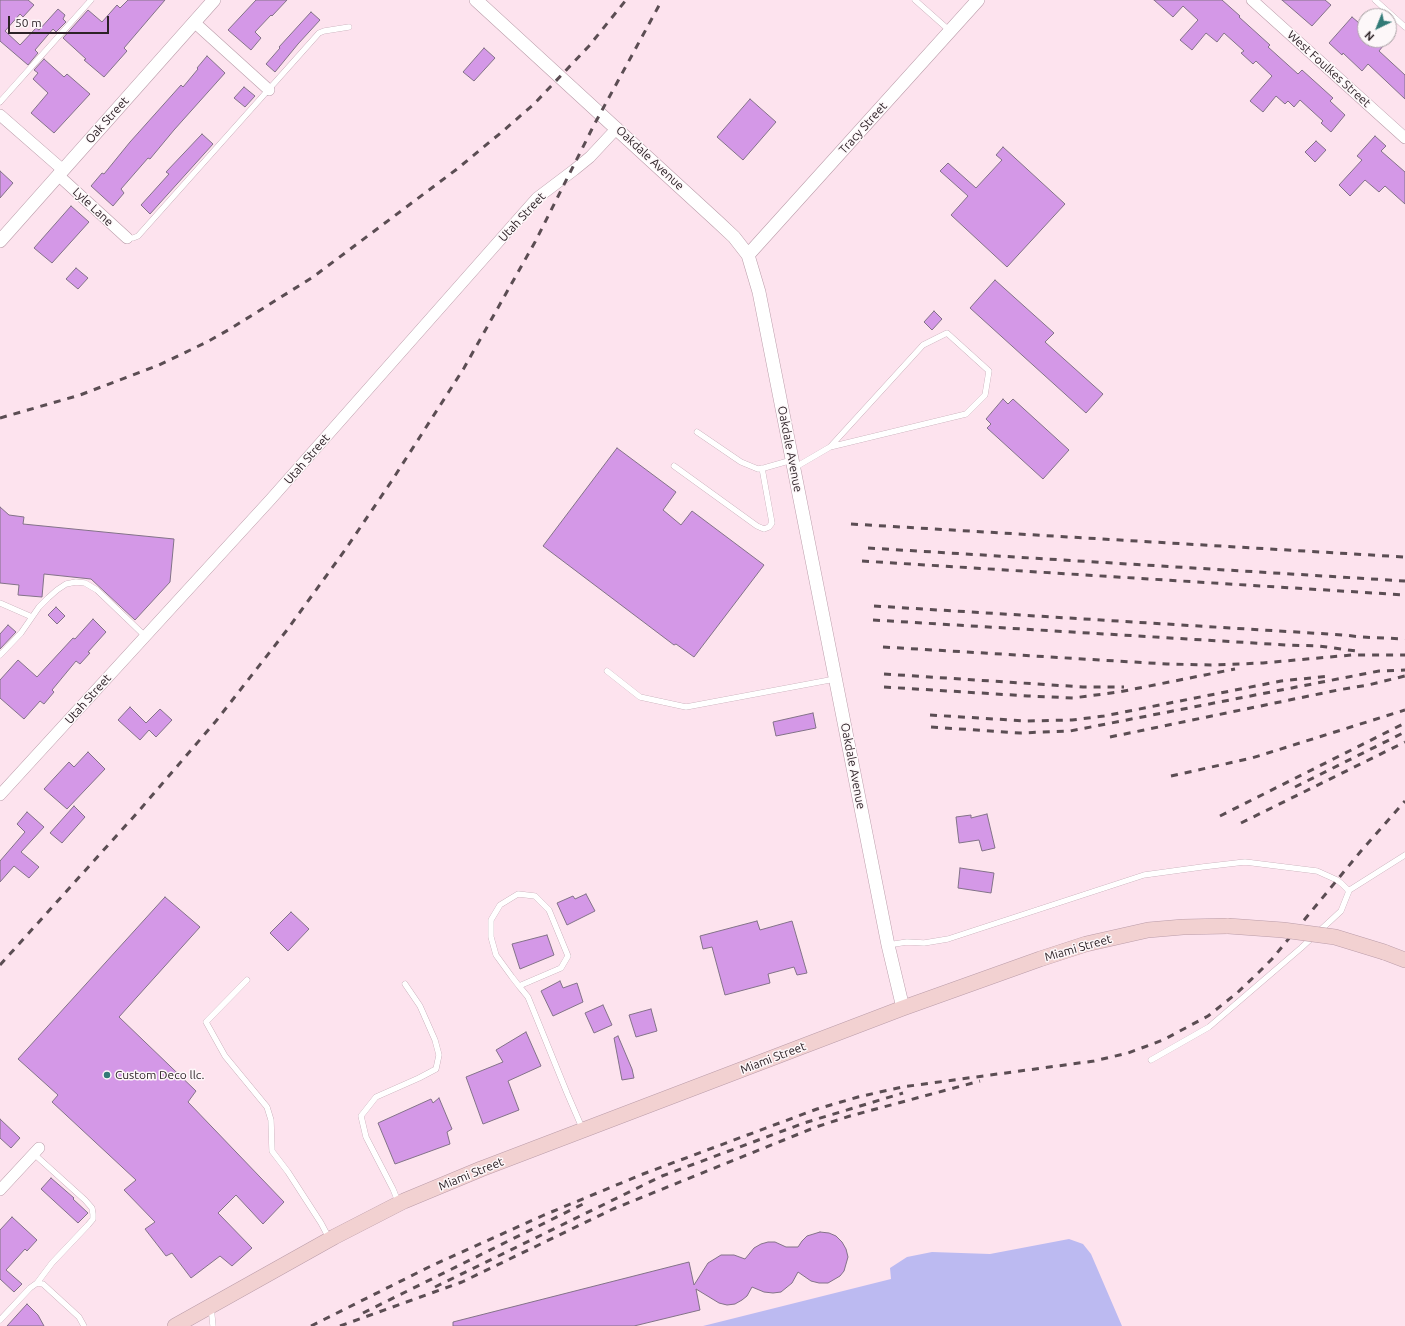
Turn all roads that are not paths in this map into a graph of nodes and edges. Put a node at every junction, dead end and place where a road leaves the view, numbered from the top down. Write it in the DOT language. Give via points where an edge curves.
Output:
graph roads {
  1 [pos="91,0"];
  2 [pos="214,0"];
  3 [pos="476,0"];
  4 [pos="915,0"];
  5 [pos="978,0"];
  6 [pos="1252,0"];
  7 [pos="1375,0"];
  8 [pos="194,22"];
  9 [pos="349,27"];
  10 [pos="1405,27"];
  11 [pos="950,32"];
  12 [pos="269,90"];
  13 [pos="0,102"];
  14 [pos="0,115"];
  15 [pos="617,128"];
  16 [pos="1405,138"];
  17 [pos="61,173"];
  18 [pos="127,238"];
  19 [pos="0,240"];
  20 [pos="748,255"];
  21 [pos="697,432"];
  22 [pos="830,446"];
  23 [pos="793,464"];
  24 [pos="674,466"];
  25 [pos="762,468"];
  26 [pos="0,603"];
  27 [pos="32,617"];
  28 [pos="146,636"];
  29 [pos="0,656"];
  30 [pos="607,671"];
  31 [pos="836,679"];
  32 [pos="0,795"];
  33 [pos="1405,855"];
  34 [pos="1348,891"];
  35 [pos="888,945"];
  36 [pos="1405,960"];
  37 [pos="247,980"];
  38 [pos="405,984"];
  39 [pos="519,986"];
  40 [pos="903,1008"];
  41 [pos="1151,1060"];
  42 [pos="583,1130"];
  43 [pos="36,1151"];
  44 [pos="0,1190"];
  45 [pos="399,1204"];
  46 [pos="330,1240"];
  47 [pos="37,1283"];
  48 [pos="211,1306"];
  49 [pos="0,1320"];
  50 [pos="84,1326"];
  51 [pos="175,1326"];
  52 [pos="213,1326"];
  1 -- 13 [label="lane"];
  2 -- 8 [label="street, Oak Street"];
  3 -- 15 [label="street, Oakdale Avenue"];
  4 -- 11 [label="lane"];
  5 -- 11 [label="street, Tracy Street"];
  6 -- 16 [label="street, West Foulkes Street"];
  7 -- 10 [label="lane"];
  8 -- 12 [label="street"];
  8 -- 17 [label="street, Oak Street"];
  9 -- 12 [label="lane" via="319,33"];
  11 -- 20 [label="street, Tracy Street"];
  12 -- 18 [label="lane" via="138,236"];
  14 -- 17 [label="street, Lyle Lane"];
  15 -- 20 [label="street, Oakdale Avenue" via="734,237"];
  15 -- 28 [label="street, Utah Street" via="590,157 537,198 272,499"];
  17 -- 18 [label="street, Lyle Lane"];
  17 -- 19 [label="street, Oak Street"];
  20 -- 23 [label="street, Oakdale Avenue" via="759,292"];
  21 -- 25 [label="lane" via="741,462 758,469"];
  22 -- 22 [label="lane" via="923,345 947,333 989,371 985,395 966,414"];
  22 -- 23 [label="lane"];
  23 -- 25 [label="lane"];
  23 -- 31 [label="street, Oakdale Avenue"];
  24 -- 25 [label="lane" via="764,529 772,523"];
  26 -- 27 [label="lane"];
  27 -- 28 [label="lane" via="39,607 66,584 86,583 97,590"];
  27 -- 29 [label="lane"];
  28 -- 32 [label="street, Utah Street"];
  30 -- 31 [label="lane" via="640,697 686,707"];
  31 -- 35 [label="street, Oakdale Avenue"];
  33 -- 34 [label="lane"];
  34 -- 35 [label="lane" via="1337,880 1317,871 1245,862 1202,866 1144,875 948,939"];
  34 -- 41 [label="lane" via="1341,911 1267,978 1209,1027"];
  35 -- 40 [label="street, Oakdale Avenue"];
  36 -- 40 [label="main road, Miami Street, bridge" via="1334,937 1284,930 1228,926 1148,930 1086,944"];
  37 -- 46 [label="lane" via="206,1022 225,1056 267,1107 271,1120 272,1151 322,1223"];
  38 -- 45 [label="lane" via="420,1006 435,1040 440,1055 436,1069 376,1097 361,1116 366,1137"];
  39 -- 39 [label="lane" via="496,955 491,937 491,920 500,905 518,894 535,896 549,910 568,956 561,968"];
  39 -- 42 [label="lane" via="528,997"];
  40 -- 42 [label="main road, Miami Street"];
  42 -- 45 [label="main road, Miami Street"];
  43 -- 44 [label="street"];
  43 -- 47 [label="lane" via="85,1200 92,1208 93,1214 93,1219"];
  45 -- 46 [label="main road, Miami Street"];
  46 -- 48 [label="main road, Miami Street"];
  47 -- 49 [label="lane"];
  47 -- 50 [label="lane" via="43,1284 64,1303 79,1317"];
  48 -- 51 [label="main road, Miami Street"];
  48 -- 52 [label="lane"];
}
